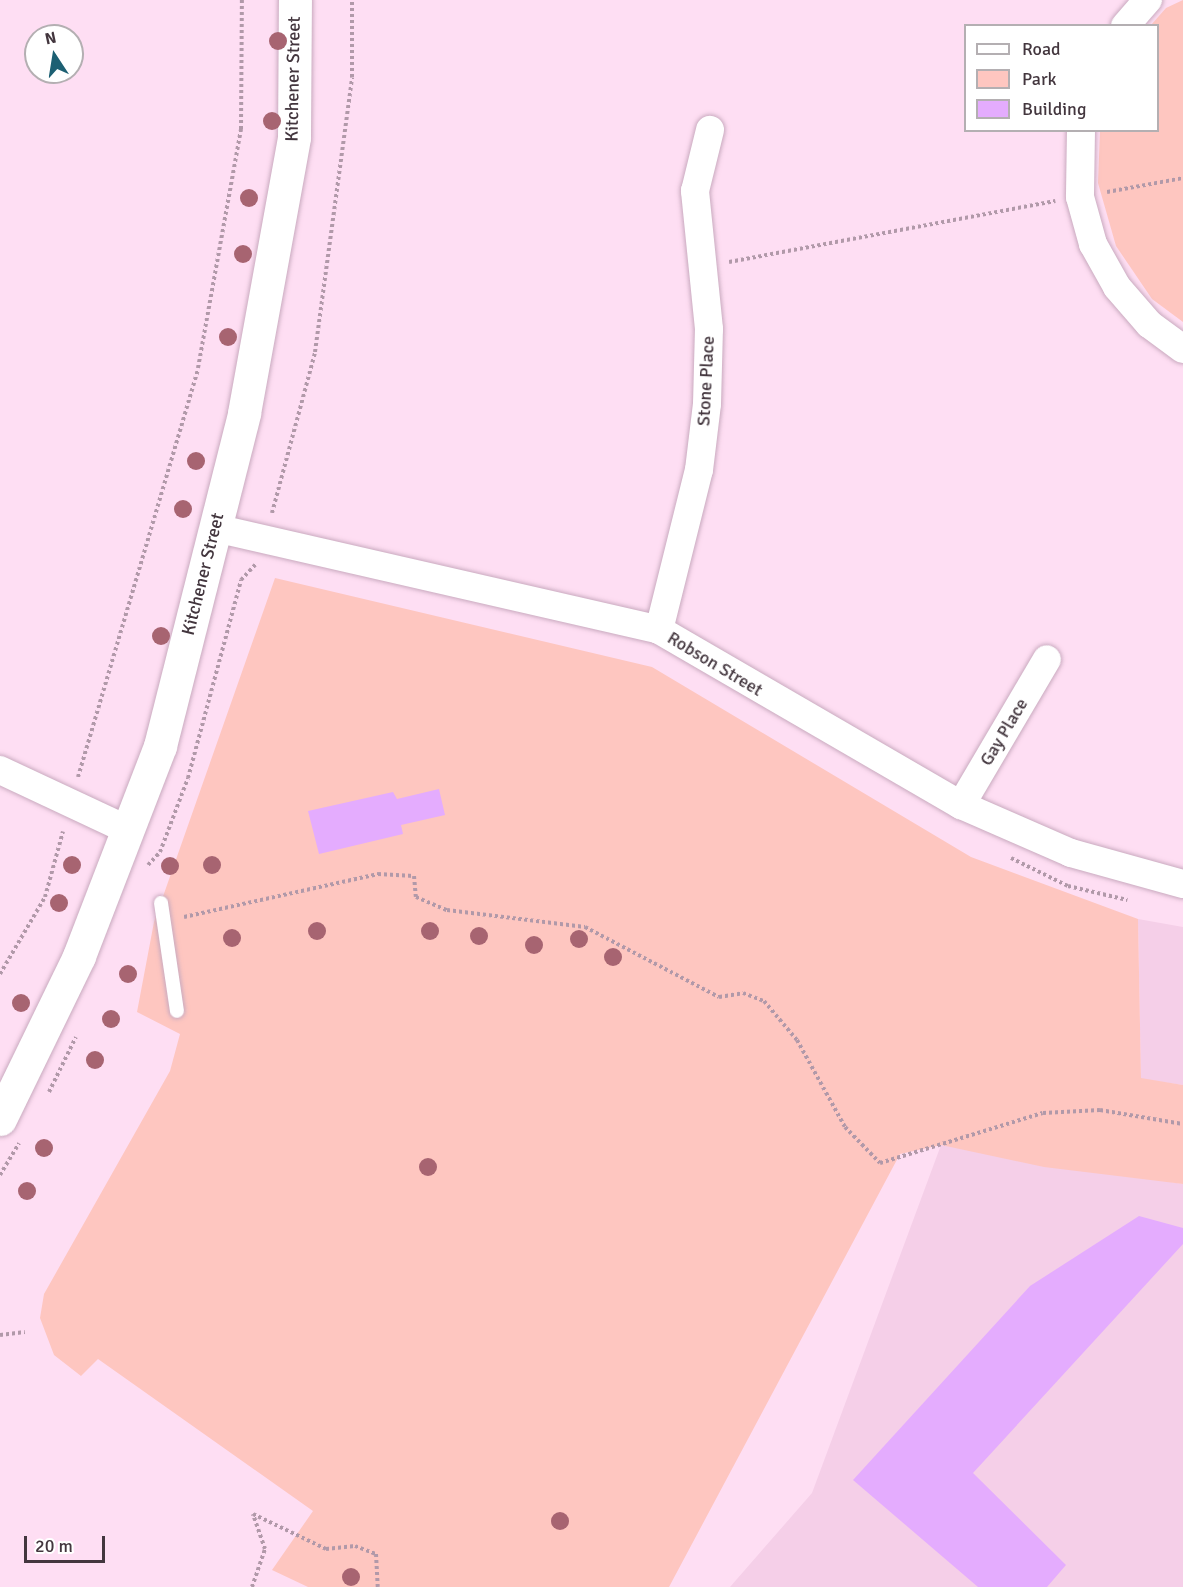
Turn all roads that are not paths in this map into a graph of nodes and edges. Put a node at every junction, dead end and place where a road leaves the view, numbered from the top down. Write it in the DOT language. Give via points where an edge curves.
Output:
graph roads {
  1 [pos="295,0"];
  2 [pos="1148,0"];
  3 [pos="1127,24"];
  4 [pos="710,130"];
  5 [pos="1081,132"];
  6 [pos="1183,349"];
  7 [pos="215,528"];
  8 [pos="659,630"];
  9 [pos="1047,658"];
  10 [pos="0,770"];
  11 [pos="961,805"];
  12 [pos="129,830"];
  13 [pos="1183,884"];
  14 [pos="161,903"];
  15 [pos="177,1011"];
  16 [pos="0,1119"];
  1 -- 7 [label="street, Kitchener Street" via="294,137 244,413"];
  2 -- 3 [label="street"];
  4 -- 8 [label="street, Stone Place" via="695,191 709,329 706,415 699,470"];
  5 -- 6 [label="street" via="1080,197 1093,244 1117,287 1149,324"];
  7 -- 8 [label="street, Robson Street"];
  7 -- 12 [label="street, Kitchener Street" via="160,746"];
  8 -- 11 [label="street, Robson Street"];
  9 -- 11 [label="street, Gay Place"];
  10 -- 12 [label="street"];
  11 -- 13 [label="street, Robson Street" via="1071,853"];
  12 -- 16 [label="street, Kitchener Street" via="79,956"];
  14 -- 15 [label="lane"];
}
